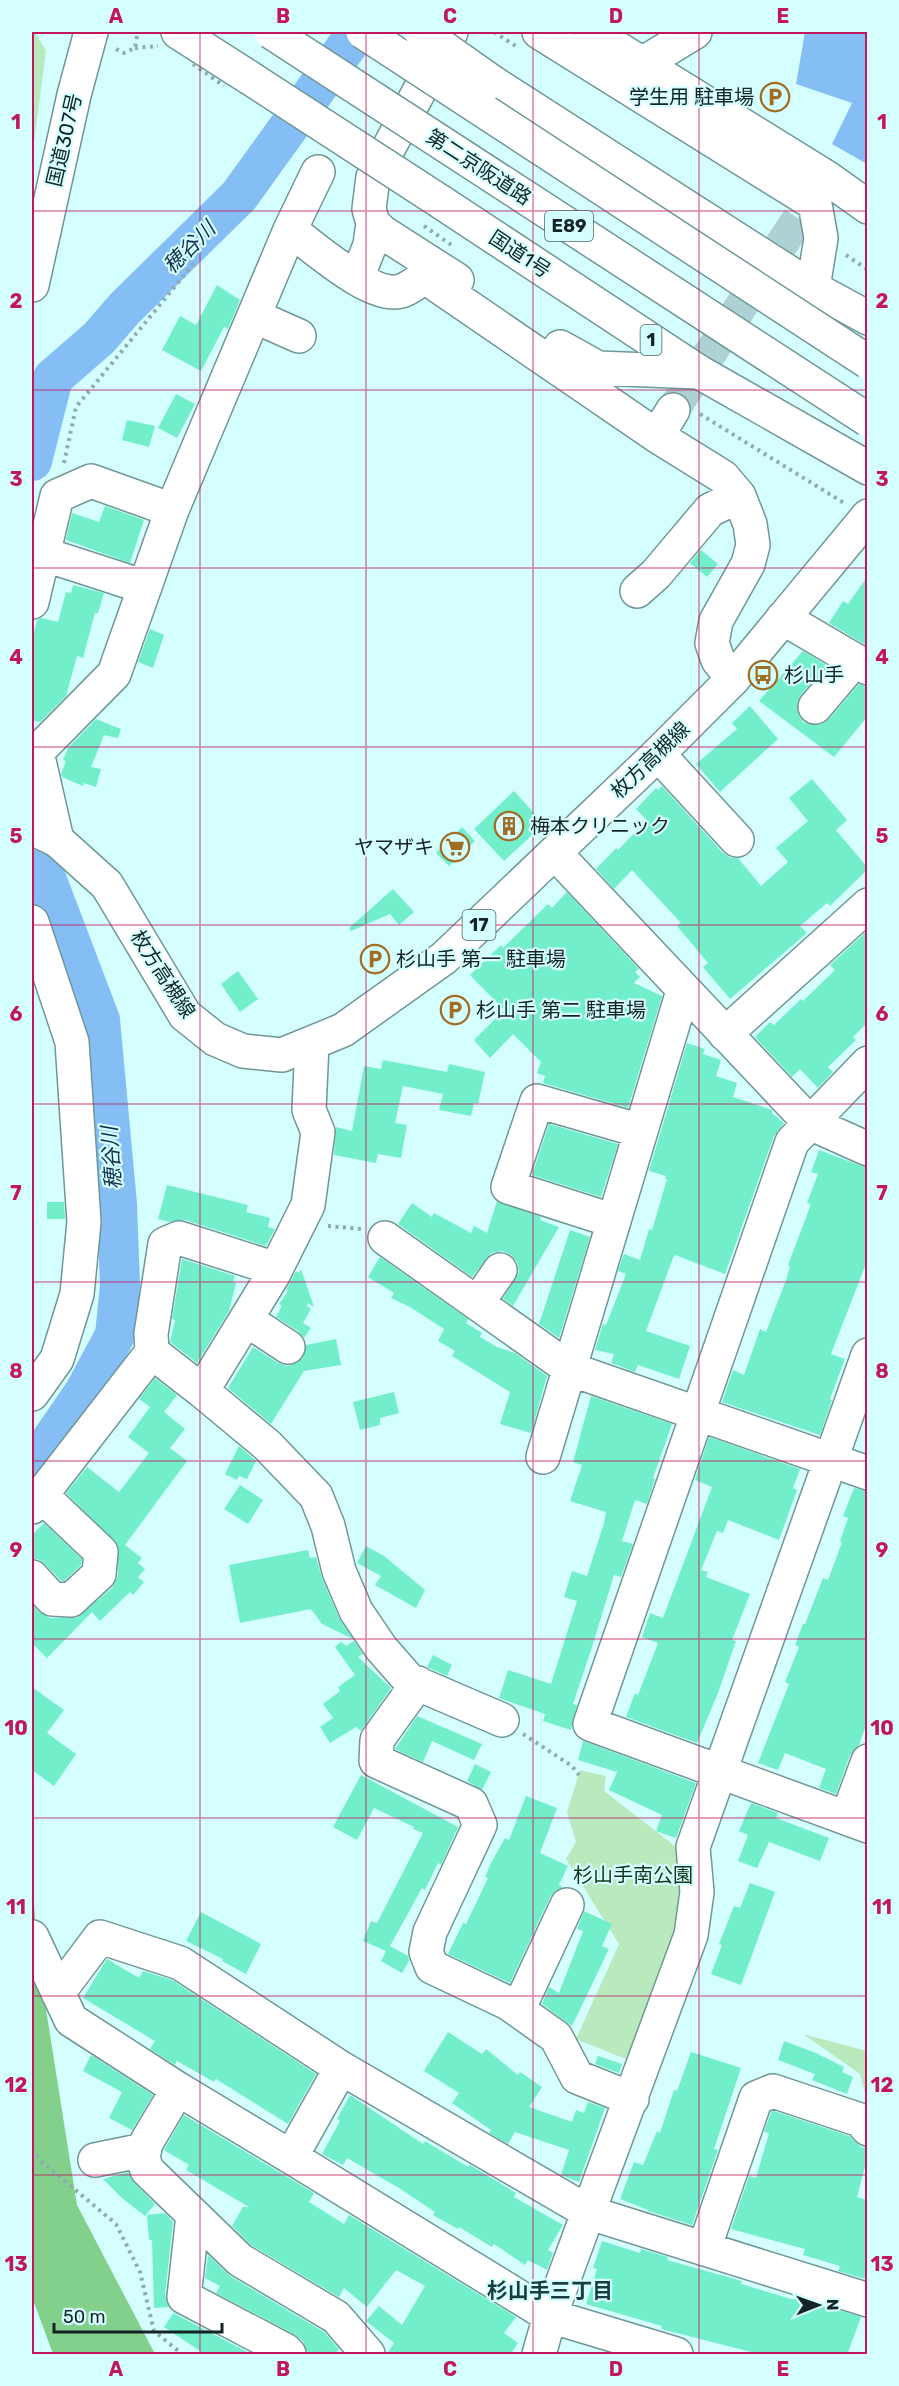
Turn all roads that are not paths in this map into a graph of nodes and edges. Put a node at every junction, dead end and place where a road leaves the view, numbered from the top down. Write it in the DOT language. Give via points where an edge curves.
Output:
graph roads {
  1 [pos="178,32"];
  2 [pos="271,32"];
  3 [pos="363,32"];
  4 [pos="421,32"];
  5 [pos="451,32"];
  6 [pos="539,32"];
  7 [pos="591,32"];
  8 [pos="695,32"];
  9 [pos="103,40"];
  10 [pos="642,64"];
  11 [pos="318,172"];
  12 [pos="867,207"];
  13 [pos="373,223"];
  14 [pos="290,230"];
  15 [pos="357,278"];
  16 [pos="32,285"];
  17 [pos="813,288"];
  18 [pos="254,316"];
  19 [pos="867,318"];
  20 [pos="299,336"];
  21 [pos="867,362"];
  22 [pos="699,372"];
  23 [pos="867,420"];
  24 [pos="867,468"];
  25 [pos="739,496"];
  26 [pos="172,510"];
  27 [pos="867,516"];
  28 [pos="43,554"];
  29 [pos="145,587"];
  30 [pos="638,591"];
  31 [pos="32,602"];
  32 [pos="783,618"];
  33 [pos="861,664"];
  34 [pos="733,679"];
  35 [pos="815,707"];
  36 [pos="34,743"];
  37 [pos="658,754"];
  38 [pos="44,834"];
  39 [pos="737,840"];
  40 [pos="555,853"];
  41 [pos="867,905"];
  42 [pos="32,922"];
  43 [pos="683,991"];
  44 [pos="725,1035"];
  45 [pos="312,1044"];
  46 [pos="867,1063"];
  47 [pos="810,1123"];
  48 [pos="641,1131"];
  49 [pos="867,1149"];
  50 [pos="614,1221"];
  51 [pos="385,1238"];
  52 [pos="276,1269"];
  53 [pos="500,1270"];
  54 [pos="478,1302"];
  55 [pos="247,1320"];
  56 [pos="288,1347"];
  57 [pos="152,1352"];
  58 [pos="867,1355"];
  59 [pos="570,1369"];
  60 [pos="202,1391"];
  61 [pos="32,1394"];
  62 [pos="696,1414"];
  63 [pos="543,1457"];
  64 [pos="830,1460"];
  65 [pos="867,1473"];
  66 [pos="36,1501"];
  67 [pos="32,1577"];
  68 [pos="418,1683"];
  69 [pos="502,1720"];
  70 [pos="867,1761"];
  71 [pos="720,1772"];
  72 [pos="857,1822"];
  73 [pos="567,1905"];
  74 [pos="32,1937"];
  75 [pos="58,1994"];
  76 [pos="518,2010"];
  77 [pos="341,2068"];
  78 [pos="178,2089"];
  79 [pos="632,2099"];
  80 [pos="867,2129"];
  81 [pos="144,2150"];
  82 [pos="291,2157"];
  83 [pos="95,2160"];
  84 [pos="590,2213"];
  85 [pos="193,2215"];
  86 [pos="704,2249"];
  87 [pos="867,2300"];
  88 [pos="550,2316"];
  89 [pos="289,2355"];
  90 [pos="368,2355"];
  91 [pos="539,2355"];
  92 [pos="675,2355"];
  1 -- 22 [label="main road, 国道1号 / 1, bridge"];
  2 -- 23 [label="main road, 第二京阪道路 / E89, bridge"];
  3 -- 21 [label="main road, E89, bridge"];
  4 -- 17 [label="main road, bridge" via="492,82"];
  5 -- 13 [label="main road" via="373,177 369,209"];
  6 -- 17 [label="main road" via="815,204 821,238"];
  7 -- 10 [label="main road"];
  8 -- 10 [label="main road"];
  9 -- 16 [label="main road, 国道307号" via="74,95"];
  10 -- 12 [label="main road" via="826,177"];
  11 -- 14 [label="main road"];
  13 -- 15 [label="main road" via="370,245"];
  13 -- 22 [label="main road" via="597,368"];
  14 -- 15 [label="main road"];
  14 -- 18 [label="main road"];
  15 -- 25 [label="main road" via="383,291 401,291 425,277 665,423"];
  17 -- 19 [label="main road"];
  18 -- 20 [label="main road"];
  18 -- 26 [label="main road"];
  22 -- 24 [label="main road, 国道1号 / 1"];
  25 -- 30 [label="main road" via="710,510"];
  25 -- 34 [label="main road" via="753,545 748,564 716,621 712,643 718,660"];
  26 -- 28 [label="main road" via="91,481 57,496"];
  26 -- 29 [label="main road"];
  27 -- 32 [label="main road, 枚方高槻線 / 17"];
  28 -- 29 [label="main road"];
  28 -- 31 [label="main road"];
  29 -- 36 [label="main road" via="114,674"];
  32 -- 33 [label="main road"];
  32 -- 34 [label="main road, 枚方高槻線 / 17"];
  33 -- 35 [label="main road"];
  34 -- 37 [label="main road, 枚方高槻線 / 17"];
  36 -- 38 [label="main road"];
  37 -- 39 [label="main road"];
  37 -- 40 [label="main road, 枚方高槻線 / 17"];
  38 -- 45 [label="main road, 枚方高槻線 / 17" via="107,885 185,1015 207,1033 243,1052 282,1055"];
  40 -- 43 [label="main road"];
  40 -- 45 [label="main road, 枚方高槻線 / 17" via="444,958 343,1030"];
  41 -- 44 [label="main road"];
  42 -- 61 [label="main road" via="72,1042 84,1222 76,1293 57,1359"];
  43 -- 44 [label="main road"];
  43 -- 48 [label="main road"];
  44 -- 47 [label="main road"];
  45 -- 52 [label="main road" via="309,1110 318,1132 308,1205"];
  46 -- 47 [label="main road"];
  47 -- 49 [label="main road"];
  47 -- 62 [label="main road" via="792,1142"];
  48 -- 50 [label="main road"];
  48 -- 50 [label="main road" via="537,1101 508,1187"];
  50 -- 59 [label="main road"];
  51 -- 54 [label="main road"];
  52 -- 55 [label="main road"];
  52 -- 57 [label="main road" via="179,1238 165,1244 151,1334"];
  53 -- 54 [label="main road"];
  54 -- 59 [label="main road"];
  55 -- 56 [label="main road"];
  55 -- 60 [label="main road"];
  57 -- 60 [label="main road"];
  57 -- 66 [label="main road"];
  58 -- 64 [label="main road"];
  59 -- 62 [label="main road"];
  59 -- 63 [label="main road"];
  60 -- 68 [label="main road" via="267,1445 316,1496 356,1611 381,1648 409,1680"];
  62 -- 64 [label="main road"];
  62 -- 71 [label="main road" via="590,1724"];
  64 -- 65 [label="main road"];
  64 -- 71 [label="main road"];
  66 -- 67 [label="main road" via="101,1552 99,1574 71,1600 52,1599"];
  68 -- 69 [label="main road"];
  68 -- 76 [label="main road" via="377,1740 376,1761 471,1804 480,1825 430,1932 426,1952 432,1967"];
  70 -- 72 [label="main road"];
  71 -- 72 [label="main road"];
  71 -- 79 [label="main road" via="693,1846 697,1892 691,1935"];
  73 -- 76 [label="main road"];
  74 -- 75 [label="main road"];
  75 -- 77 [label="main road" via="100,1937 180,1963"];
  75 -- 78 [label="main road" via="71,2020"];
  76 -- 79 [label="main road" via="556,2037 577,2077"];
  77 -- 82 [label="main road"];
  77 -- 84 [label="main road"];
  78 -- 81 [label="main road"];
  78 -- 82 [label="main road"];
  79 -- 84 [label="main road"];
  80 -- 86 [label="main road" via="860,2120 773,2091 756,2098"];
  81 -- 83 [label="main road"];
  81 -- 85 [label="main road" via="142,2157 147,2170"];
  82 -- 88 [label="main road"];
  84 -- 86 [label="main road"];
  84 -- 88 [label="main road"];
  85 -- 89 [label="main road" via="184,2297"];
  85 -- 90 [label="main road" via="240,2260 336,2317"];
  86 -- 87 [label="main road"];
  88 -- 91 [label="main road"];
  88 -- 92 [label="main road"];
}
